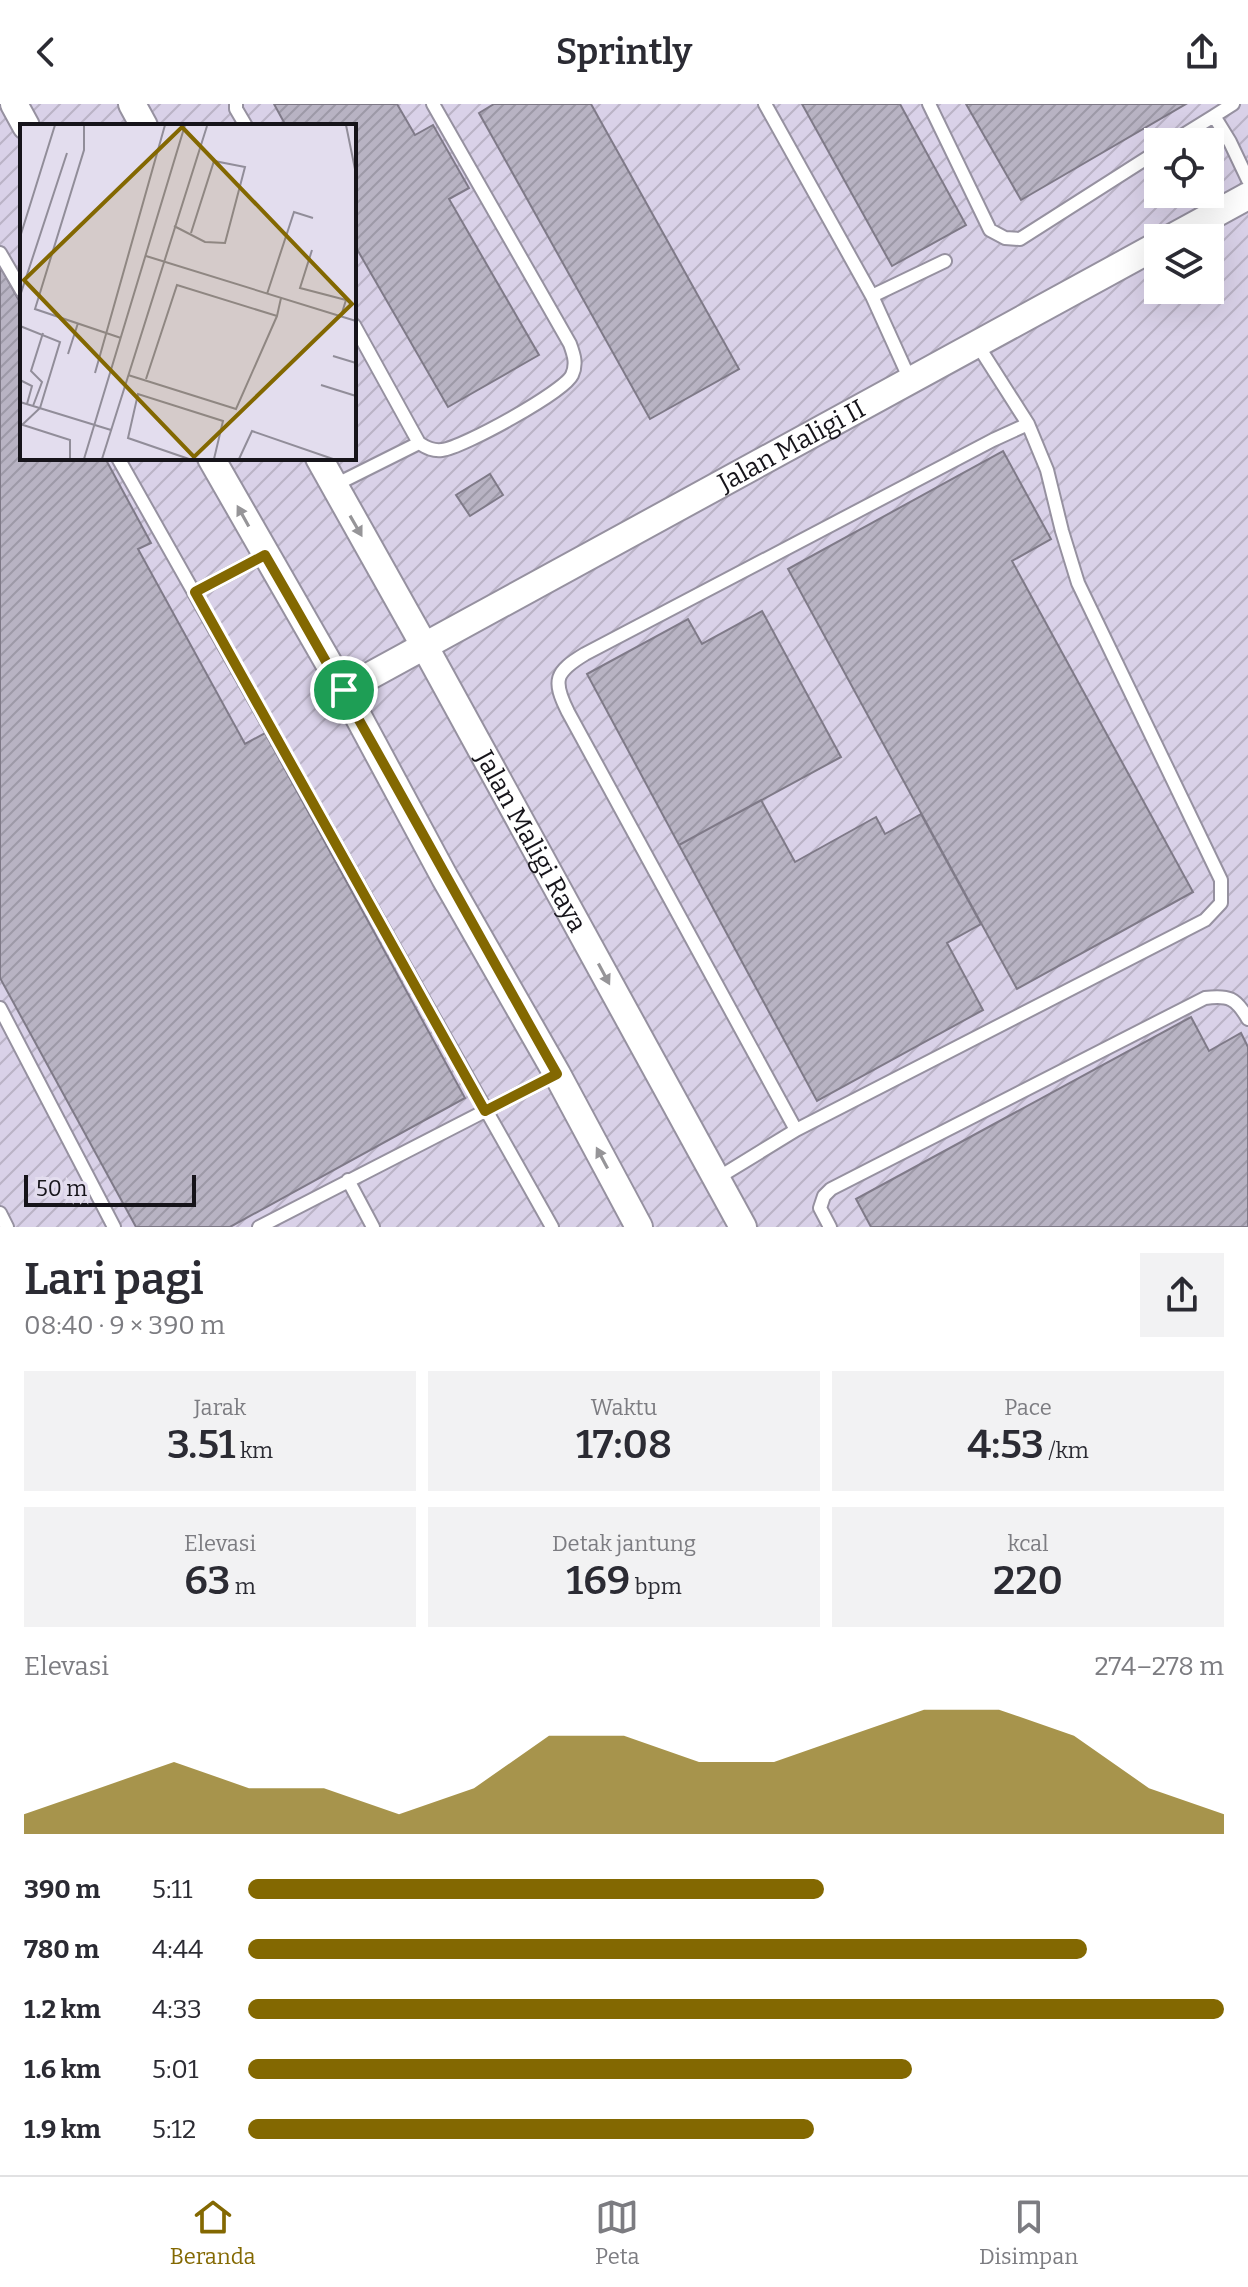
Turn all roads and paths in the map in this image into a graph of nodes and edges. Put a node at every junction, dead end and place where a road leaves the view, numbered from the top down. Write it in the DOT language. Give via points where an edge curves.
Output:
graph roads {
  1 [pos="14,104"];
  2 [pos="132,104"];
  3 [pos="236,104"];
  4 [pos="433,104"];
  5 [pos="765,104"];
  6 [pos="929,104"];
  7 [pos="1233,104"];
  8 [pos="1214,116"];
  9 [pos="25,124"];
  10 [pos="143,124"];
  11 [pos="245,124"];
  12 [pos="1195,128"];
  13 [pos="1144,160"];
  14 [pos="1248,180"];
  15 [pos="1248,196"];
  16 [pos="1197,224"];
  17 [pos="0,253"];
  18 [pos="1144,253"];
  19 [pos="945,261"];
  20 [pos="20,288"];
  21 [pos="872,296"];
  22 [pos="356,329"];
  23 [pos="977,344"];
  24 [pos="911,382"];
  25 [pos="1028,424"];
  26 [pos="419,443"];
  27 [pos="119,460"];
  28 [pos="212,460"];
  29 [pos="320,460"];
  30 [pos="333,486"];
  31 [pos="265,555"];
  32 [pos="195,592"];
  33 [pos="425,647"];
  34 [pos="344,690"];
  35 [pos="0,1008"];
  36 [pos="1248,1019"];
  37 [pos="557,1074"];
  38 [pos="485,1111"];
  39 [pos="796,1130"];
  40 [pos="716,1179"];
  41 [pos="348,1180"];
  42 [pos="0,1213"];
  43 [pos="7,1227"];
  44 [pos="114,1227"];
  45 [pos="259,1227"];
  46 [pos="373,1227"];
  47 [pos="552,1227"];
  48 [pos="639,1227"];
  49 [pos="743,1227"];
  50 [pos="830,1227"];
  1 -- 9 [label="street"];
  2 -- 10 [label="street"];
  3 -- 11 [label="lane"];
  4 -- 26 [label="lane" via="576,360 561,388 501,423 452,448 430,450"];
  5 -- 21 [label="lane"];
  6 -- 13 [label="lane" via="990,230 1005,238 1020,239"];
  7 -- 8 [label="lane"];
  8 -- 12 [label="lane"];
  8 -- 14 [label="lane"];
  15 -- 16 [label="street"];
  17 -- 20 [label="lane"];
  18 -- 23 [label="street, Jalan Maligi II"];
  19 -- 21 [label="lane"];
  21 -- 24 [label="lane"];
  22 -- 26 [label="lane"];
  23 -- 24 [label="street, Jalan Maligi II"];
  23 -- 25 [label="lane"];
  24 -- 33 [label="street, Jalan Maligi II"];
  25 -- 39 [label="lane" via="1047,470 1078,583 1221,880 1221,903 1205,920"];
  25 -- 39 [label="lane" via="585,654 565,666 557,680 568,712"];
  26 -- 30 [label="lane"];
  27 -- 32 [label="lane"];
  31 -- 28 [label="street, one-way"];
  29 -- 30 [label="street, Jalan Maligi Raya"];
  30 -- 33 [label="street, Jalan Maligi Raya, one-way"];
  31 -- 32 [label="lane"];
  31 -- 34 [label="street"];
  32 -- 38 [label="lane"];
  33 -- 34 [label="street, Jalan Maligi II"];
  33 -- 40 [label="street, Jalan Maligi Raya, one-way"];
  34 -- 37 [label="street"];
  35 -- 44 [label="lane"];
  36 -- 50 [label="lane" via="1230,998 1205,998 831,1189 820,1208"];
  37 -- 38 [label="lane"];
  48 -- 37 [label="street, one-way"];
  38 -- 41 [label="lane"];
  38 -- 47 [label="lane"];
  39 -- 40 [label="lane"];
  40 -- 49 [label="street, Jalan Maligi Raya"];
  41 -- 45 [label="lane"];
  41 -- 46 [label="lane"];
  42 -- 43 [label="lane"];
}
